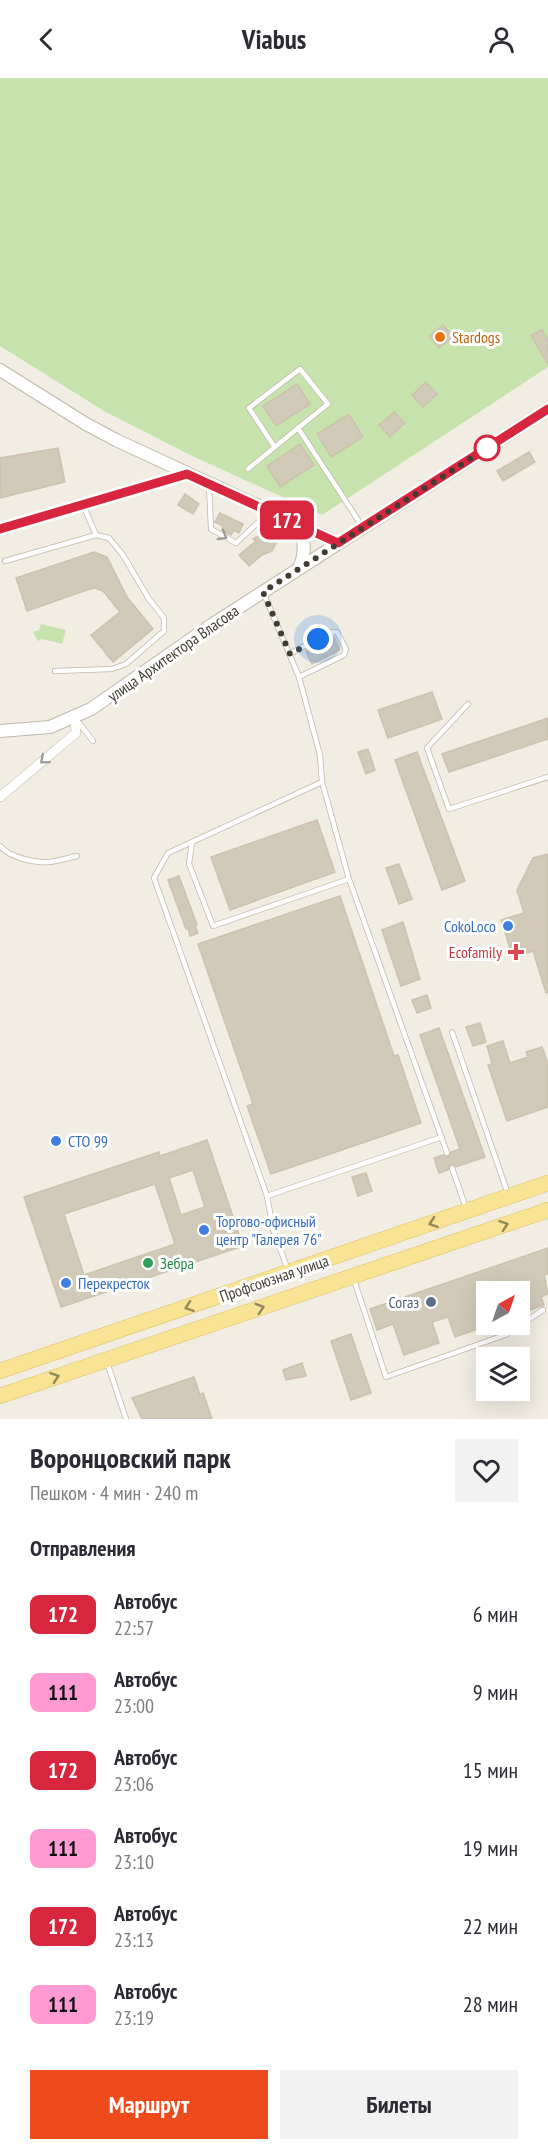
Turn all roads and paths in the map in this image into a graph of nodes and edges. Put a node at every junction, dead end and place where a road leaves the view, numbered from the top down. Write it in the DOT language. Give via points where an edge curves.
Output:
graph roads {
  1 [pos="0,370"];
  2 [pos="548,409"];
  3 [pos="298,428"];
  4 [pos="274,446"];
  5 [pos="248,469"];
  6 [pos="187,474"];
  7 [pos="209,484"];
  8 [pos="83,505"];
  9 [pos="269,512"];
  10 [pos="301,526"];
  11 [pos="363,528"];
  12 [pos="0,529"];
  13 [pos="96,535"];
  14 [pos="338,543"];
  15 [pos="6,561"];
  16 [pos="298,569"];
  17 [pos="263,592"];
  18 [pos="290,654"];
  19 [pos="55,671"];
  20 [pos="299,676"];
  21 [pos="468,704"];
  22 [pos="75,717"];
  23 [pos="0,731"];
  24 [pos="93,741"];
  25 [pos="548,777"];
  26 [pos="322,782"];
  27 [pos="0,797"];
  28 [pos="192,842"];
  29 [pos="0,846"];
  30 [pos="77,856"];
  31 [pos="349,879"];
  32 [pos="452,1032"];
  33 [pos="442,1137"];
  34 [pos="447,1153"];
  35 [pos="452,1168"];
  36 [pos="548,1183"];
  37 [pos="267,1196"];
  38 [pos="509,1196"];
  39 [pos="548,1210"];
  40 [pos="466,1211"];
  41 [pos="289,1273"];
  42 [pos="353,1277"];
  43 [pos="543,1310"];
  44 [pos="106,1359"];
  45 [pos="0,1371"];
  46 [pos="0,1396"];
  47 [pos="126,1419"];
  1 -- 6 [label="street" via="86,424"];
  2 -- 11 [label="street, улица Архитектора Власова"];
  3 -- 4 [label="lane"];
  3 -- 4 [label="lane" via="328,404 300,369 249,408"];
  3 -- 11 [label="lane"];
  4 -- 5 [label="lane"];
  6 -- 7 [label="street"];
  6 -- 8 [label="street"];
  7 -- 9 [label="street"];
  7 -- 9 [label="lane, one-way" via="211,529 236,543"];
  8 -- 12 [label="street"];
  8 -- 13 [label="lane"];
  9 -- 10 [label="street"];
  10 -- 14 [label="street"];
  10 -- 16 [label="street" via="305,546"];
  11 -- 14 [label="street, улица Архитектора Власова"];
  13 -- 15 [label="lane"];
  13 -- 19 [label="lane" via="109,538 123,555 164,618 164,631 126,664 112,669"];
  14 -- 16 [label="street, улица Архитектора Власова"];
  16 -- 17 [label="street, улица Архитектора Власова"];
  17 -- 18 [label="lane"];
  17 -- 22 [label="street, улица Архитектора Власова"];
  18 -- 20 [label="lane"];
  18 -- 20 [label="lane" via="332,632 340,635 346,649 344,655"];
  20 -- 26 [label="lane" via="320,755"];
  21 -- 25 [label="lane" via="427,748 448,809"];
  22 -- 23 [label="street, улица Архитектора Власова" via="50,727"];
  22 -- 24 [label="lane"];
  22 -- 27 [label="street, one-way" via="76,734"];
  26 -- 28 [label="lane"];
  26 -- 31 [label="lane"];
  28 -- 31 [label="lane" via="189,864 213,926"];
  28 -- 37 [label="lane" via="168,853 154,878"];
  29 -- 30 [label="lane" via="28,860 48,862"];
  31 -- 33 [label="lane"];
  32 -- 38 [label="lane"];
  33 -- 34 [label="lane"];
  33 -- 37 [label="lane"];
  35 -- 40 [label="lane"];
  36 -- 38 [label="main road, Профсоюзная улица"];
  37 -- 41 [label="lane" via="273,1229"];
  38 -- 40 [label="main road, Профсоюзная улица"];
  42 -- 39 [label="main road, Профсоюзная улица, one-way"];
  40 -- 41 [label="main road, Профсоюзная улица, one-way"];
  41 -- 45 [label="main road, Профсоюзная улица, one-way"];
  42 -- 43 [label="lane" via="386,1377 505,1335"];
  44 -- 42 [label="main road, Профсоюзная улица, one-way"];
  46 -- 44 [label="main road, Профсоюзная улица, one-way"];
  44 -- 47 [label="lane"];
}
